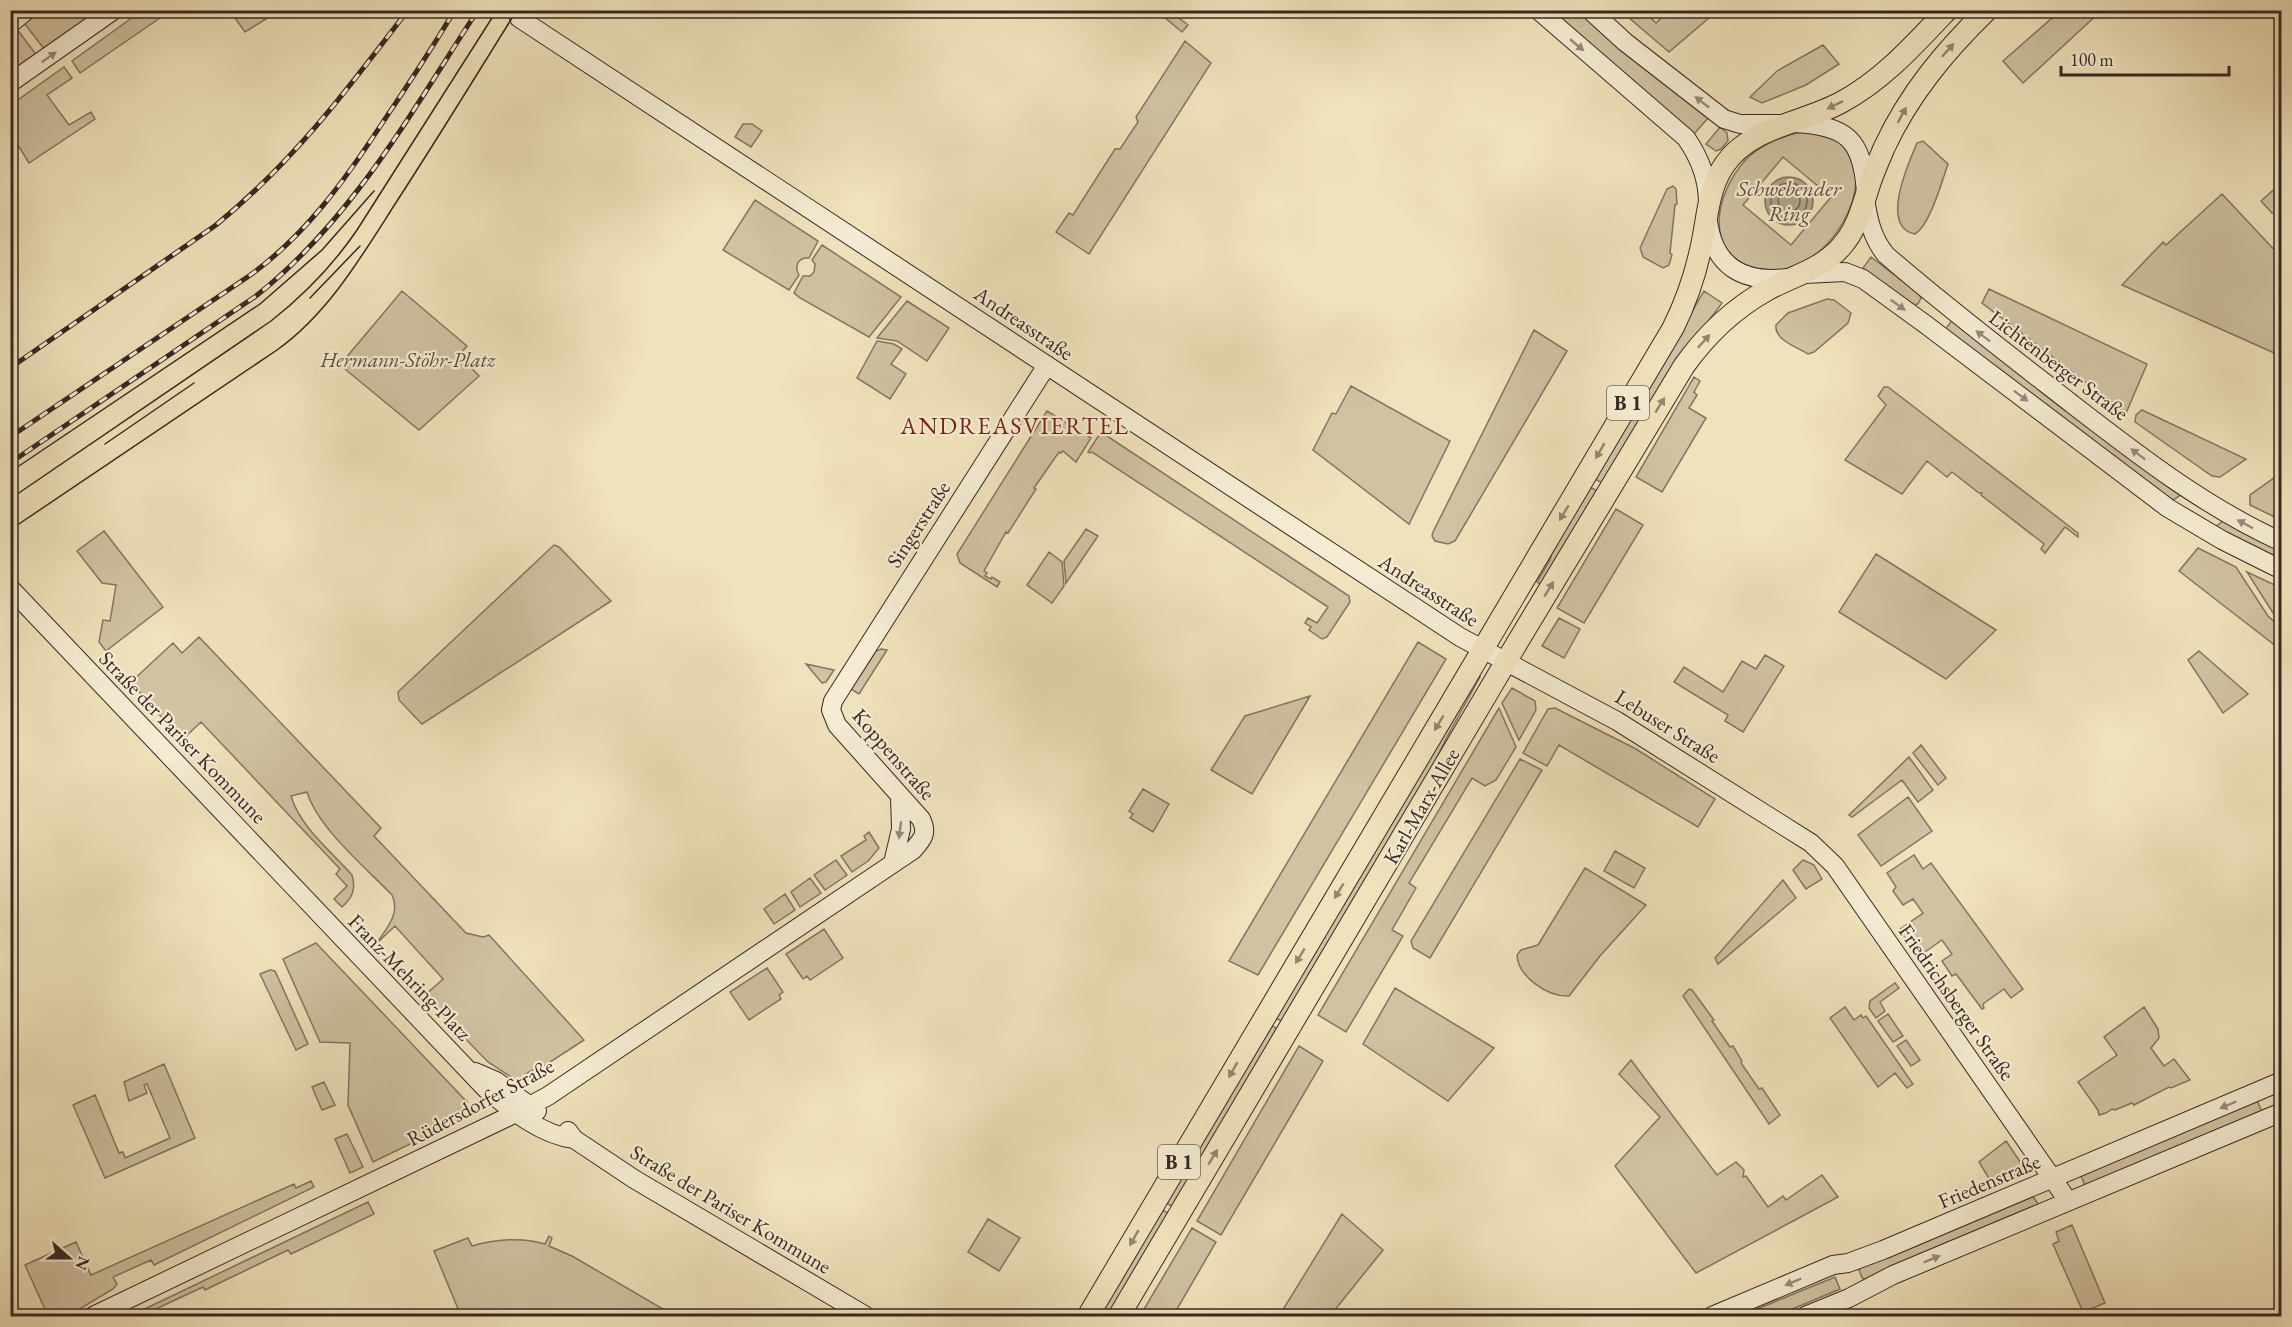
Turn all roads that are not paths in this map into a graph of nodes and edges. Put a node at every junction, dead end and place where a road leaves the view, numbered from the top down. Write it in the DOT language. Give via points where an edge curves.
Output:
graph roads {
  1 [pos="27,10"];
  2 [pos="114,10"];
  3 [pos="1538,10"];
  4 [pos="1590,10"];
  5 [pos="1947,10"];
  6 [pos="1987,10"];
  7 [pos="519,18"];
  8 [pos="10,24"];
  9 [pos="10,83"];
  10 [pos="1789,124"];
  11 [pos="1866,197"];
  12 [pos="1708,206"];
  13 [pos="1798,276"];
  14 [pos="1047,365"];
  15 [pos="2282,542"];
  16 [pos="2282,570"];
  17 [pos="10,588"];
  18 [pos="1482,650"];
  19 [pos="1506,661"];
  20 [pos="831,710"];
  21 [pos="900,796"];
  22 [pos="925,828"];
  23 [pos="1802,837"];
  24 [pos="892,862"];
  25 [pos="323,917"];
  26 [pos="2282,1081"];
  27 [pos="522,1110"];
  28 [pos="2282,1112"];
  29 [pos="2053,1179"];
  30 [pos="2068,1201"];
  31 [pos="93,1317"];
  32 [pos="866,1317"];
  33 [pos="1088,1317"];
  34 [pos="1119,1317"];
  35 [pos="1712,1317"];
  36 [pos="1805,1317"];
  1 -- 8 [label="street"];
  9 -- 2 [label="street, one-way"];
  3 -- 12 [label="street, one-way" via="1686,138 1704,174"];
  10 -- 4 [label="street, one-way" via="1740,124 1712,111"];
  5 -- 10 [label="main road, B 1, one-way" via="1901,58 1874,79 1840,103"];
  11 -- 6 [label="main road, B 1, one-way" via="1885,146 1919,86"];
  7 -- 14 [label="street, Andreasstraße"];
  10 -- 11 [label="street" via="1817,124 1848,139 1862,159"];
  10 -- 12 [label="main road, B 1" via="1757,136 1736,151 1716,180"];
  11 -- 13 [label="main road, B 1" via="1857,223 1841,247"];
  15 -- 11 [label="street, Lichtenberger Straße, one-way" via="2210,503 2153,465 1967,323 1886,255 1870,224"];
  12 -- 13 [label="street" via="1711,241 1731,268 1762,280"];
  12 -- 18 [label="main road, Karl-Marx-Allee / B 1, one-way" via="1686,300"];
  13 -- 16 [label="street, one-way" via="1845,272 1863,279 2185,519"];
  19 -- 13 [label="main road, Karl-Marx-Allee / B 1, one-way" via="1684,366 1714,330 1739,308"];
  14 -- 18 [label="street, Andreasstraße"];
  14 -- 20 [label="street, Singerstraße" via="842,685"];
  17 -- 25 [label="street, Straße der Pariser Kommune"];
  18 -- 19 [label="street, Andreasstraße"];
  18 -- 33 [label="main road, Karl-Marx-Allee / B 1, one-way"];
  19 -- 23 [label="street, Lebuser Straße" via="1626,726"];
  34 -- 19 [label="main road, Karl-Marx-Allee / B 1, one-way"];
  20 -- 21 [label="street, Koppenstraße" via="837,725"];
  21 -- 22 [label="street, Koppenstraße"];
  21 -- 24 [label="street, one-way" via="901,829"];
  22 -- 24 [label="street, Rüdersdorfer Straße" via="919,844"];
  23 -- 29 [label="street, Friedrichsberger Straße" via="1835,867"];
  24 -- 27 [label="street, Rüdersdorfer Straße"];
  25 -- 27 [label="street, Franz-Mehring-Platz" via="465,1067 496,1081"];
  26 -- 29 [label="street, Friedenstraße, one-way"];
  27 -- 31 [label="street, Rüdersdorfer Straße"];
  27 -- 32 [label="street, Straße der Pariser Kommune" via="566,1128 574,1139 634,1179"];
  28 -- 30 [label="street"];
  29 -- 30 [label="street, Friedrichsberger Straße"];
  29 -- 35 [label="street, Friedenstraße, one-way"];
  36 -- 30 [label="street, one-way"];
}
